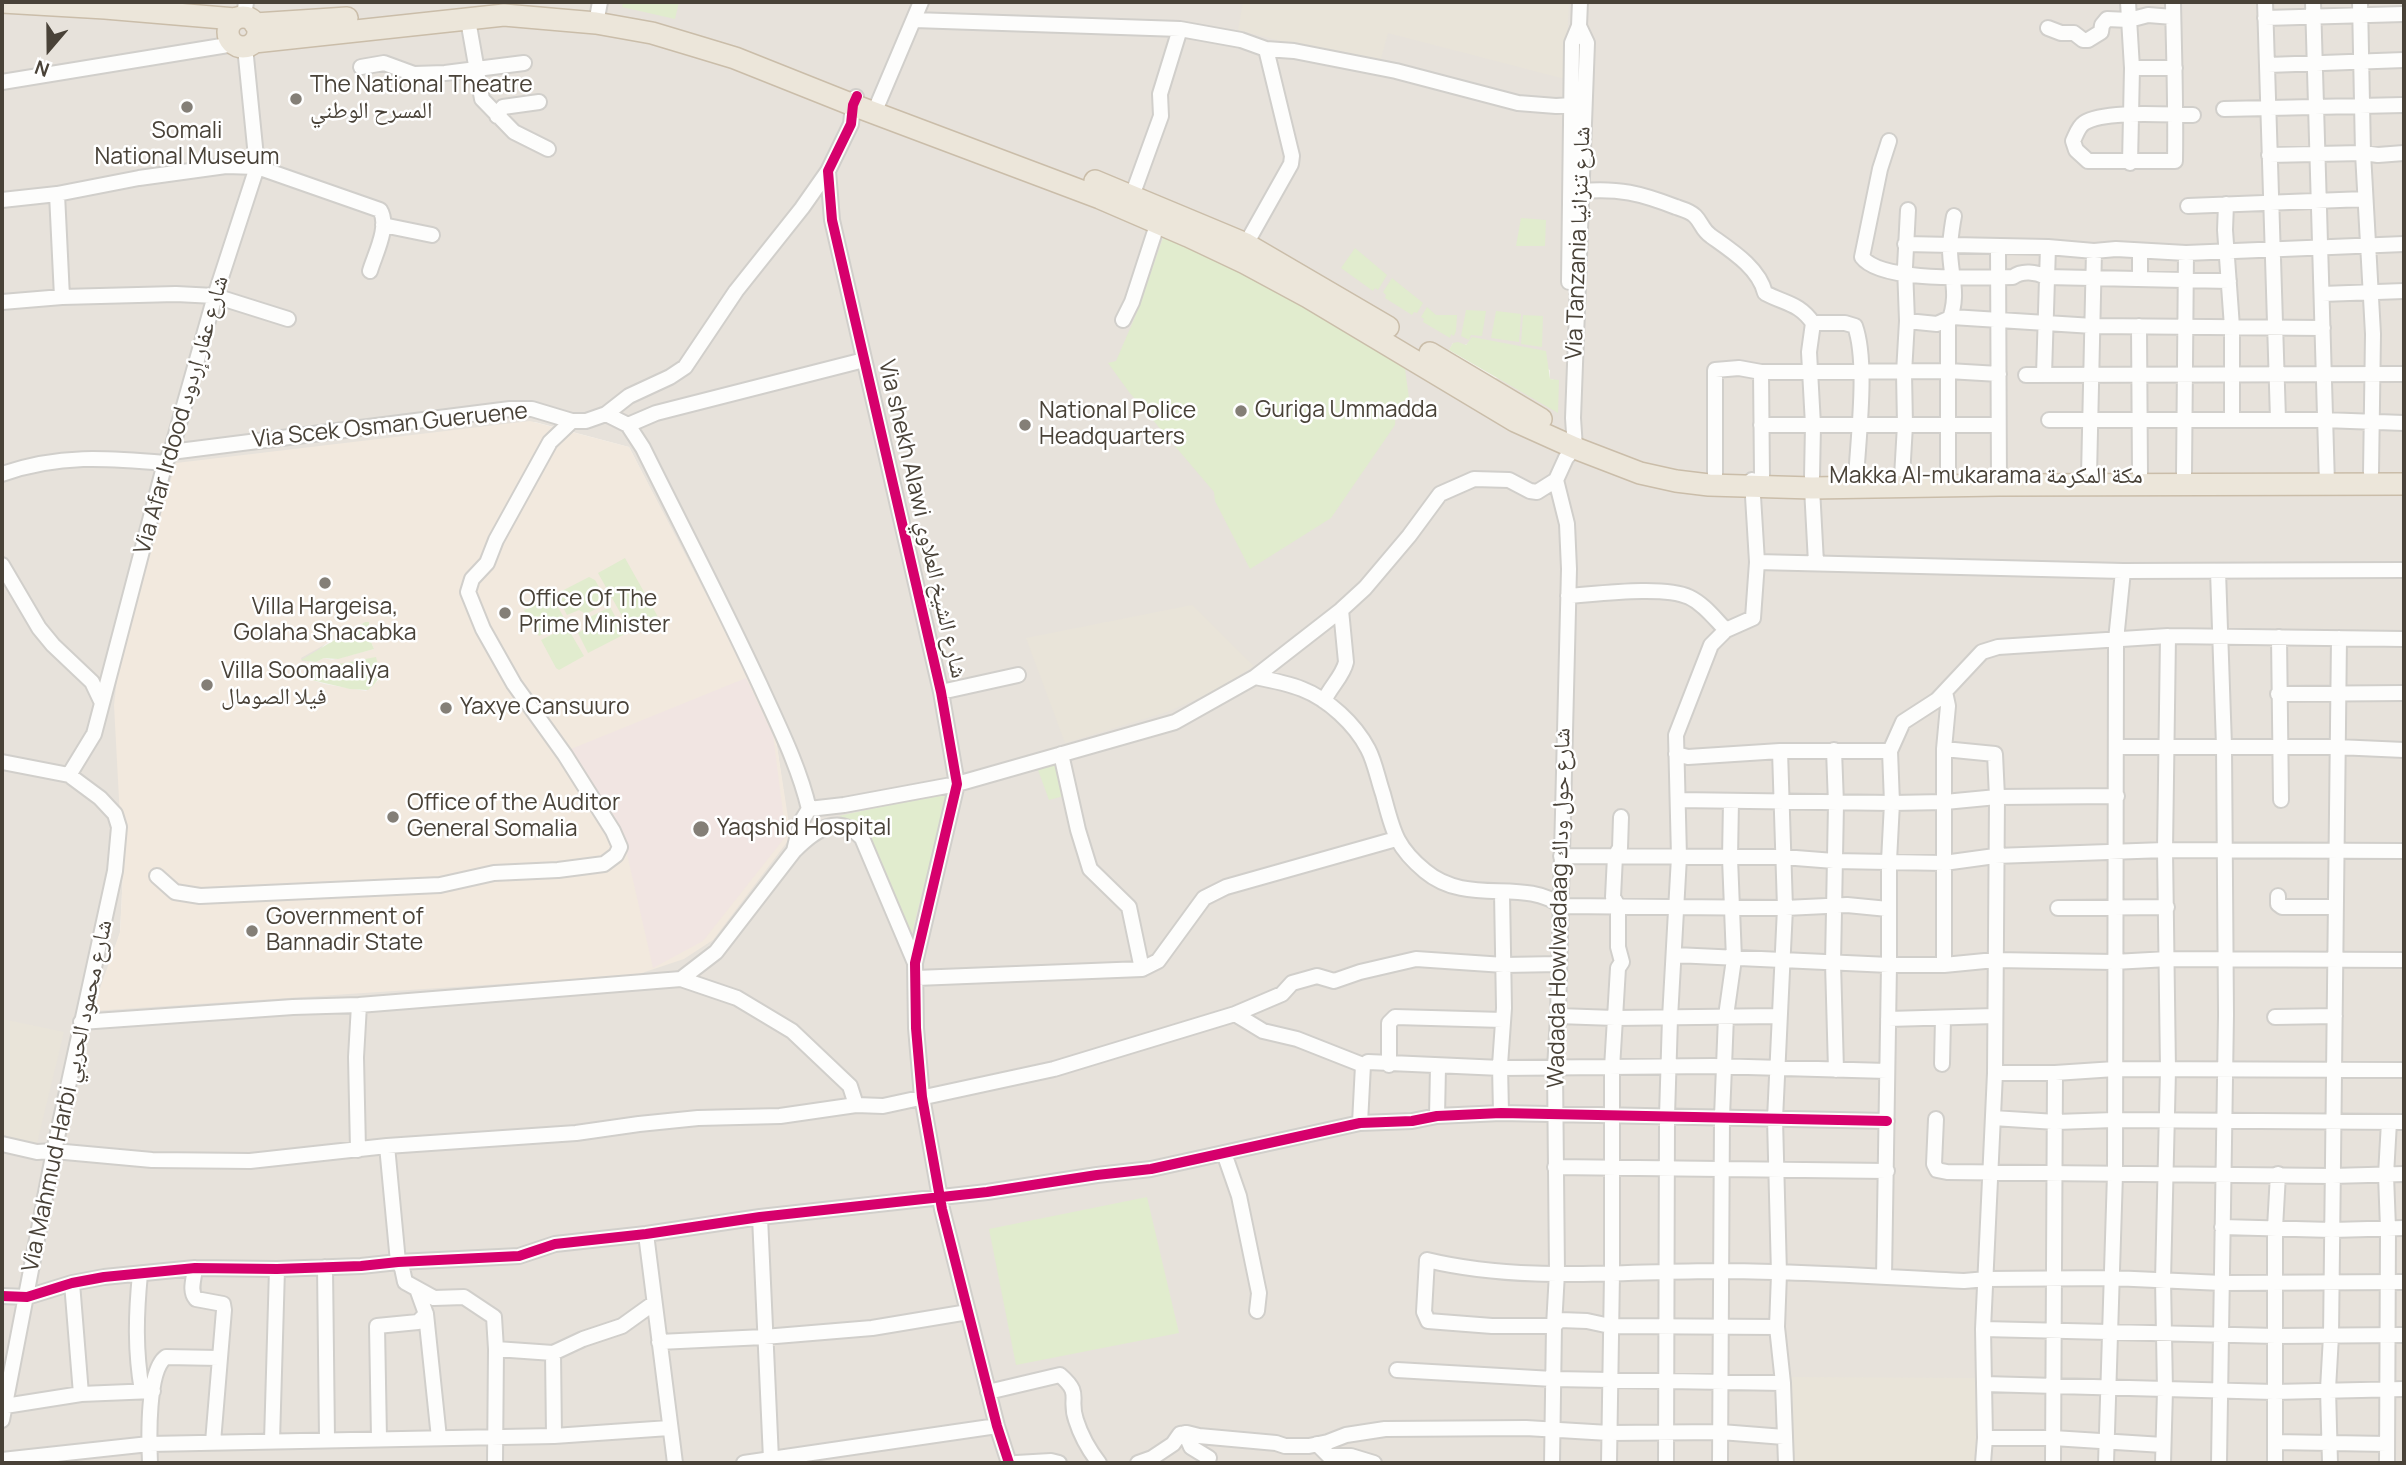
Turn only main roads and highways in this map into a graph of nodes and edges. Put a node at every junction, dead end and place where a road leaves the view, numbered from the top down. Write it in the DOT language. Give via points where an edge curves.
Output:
graph roads {
  1 [pos="14,2"];
  2 [pos="105,5"];
  3 [pos="598,12"];
  4 [pos="245,28"];
  5 [pos="864,108"];
  6 [pos="1189,228"];
  7 [pos="1433,363"];
  8 [pos="1569,444"];
  9 [pos="2404,474"];
  10 [pos="2327,479"];
  11 [pos="1756,480"];
  12 [pos="1999,480"];
  13 [pos="1812,483"];
  14 [pos="2404,484"];
  1 -- 2 [label="highway"];
  2 -- 4 [label="highway"];
  3 -- 4 [label="highway" via="523,3 466,13"];
  3 -- 5 [label="highway" via="681,30"];
  5 -- 6 [label="highway" via="1132,196"];
  5 -- 6 [label="highway" via="1100,198 1157,225"];
  6 -- 7 [label="highway" via="1245,263"];
  6 -- 7 [label="highway" via="1246,244 1279,262"];
  7 -- 8 [label="highway"];
  8 -- 11 [label="highway, Makka Al-mukarama مكة المكرمة"];
  8 -- 11 [label="highway, Makka Al-mukarama مكة المكرمة" via="1640,473 1709,485"];
  9 -- 10 [label="highway, Makka Al-mukarama مكة المكرمة"];
  10 -- 12 [label="highway, Makka Al-mukarama مكة المكرمة"];
  10 -- 12 [label="highway, Makka Al-mukarama مكة المكرمة" via="2184,475"];
  10 -- 14 [label="highway, Makka Al-mukarama مكة المكرمة"];
  11 -- 13 [label="highway, Makka Al-mukarama مكة المكرمة"];
  12 -- 13 [label="highway, Makka Al-mukarama مكة المكرمة"];
  12 -- 13 [label="highway, Makka Al-mukarama مكة المكرمة" via="1902,477"];
}
